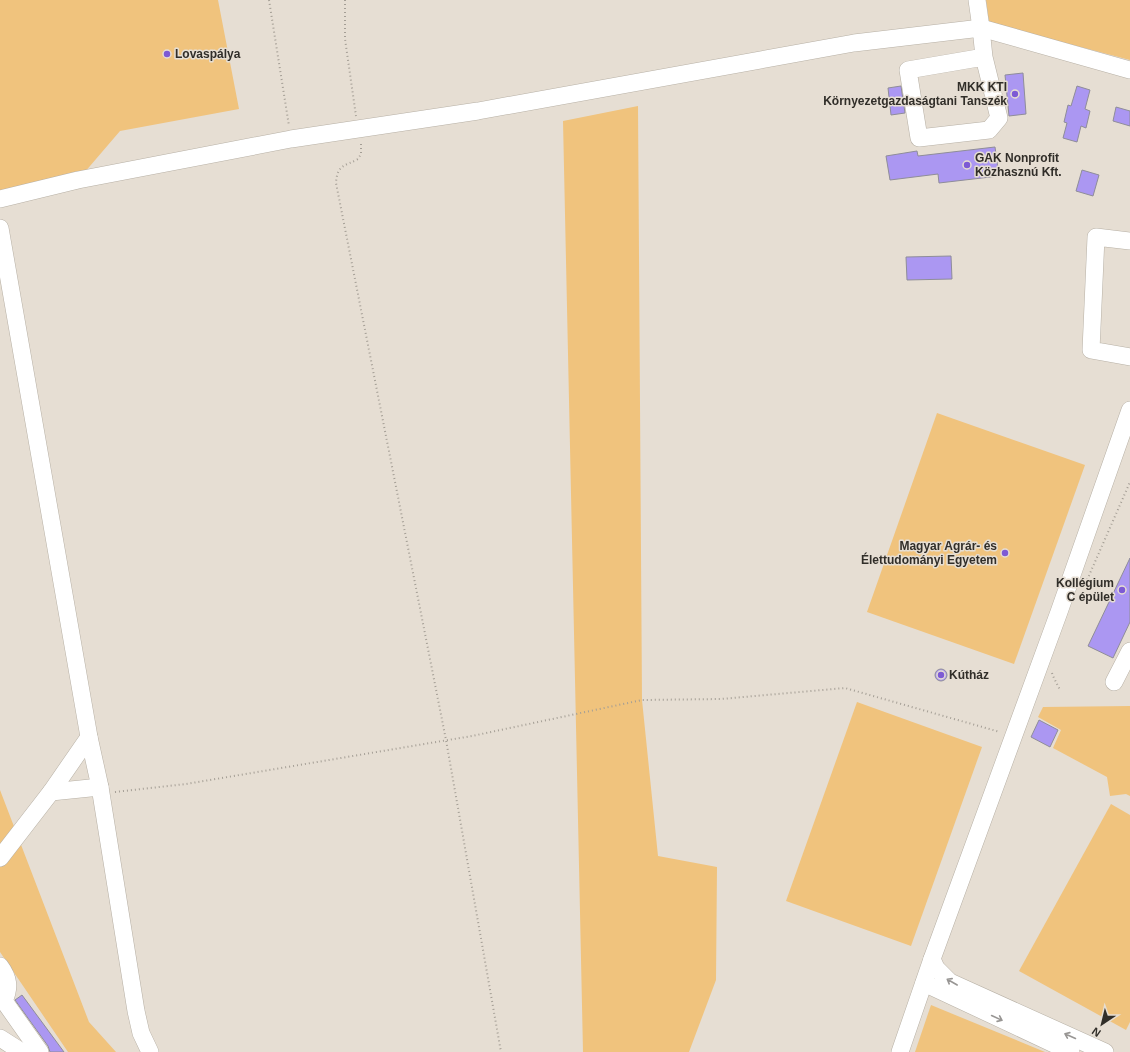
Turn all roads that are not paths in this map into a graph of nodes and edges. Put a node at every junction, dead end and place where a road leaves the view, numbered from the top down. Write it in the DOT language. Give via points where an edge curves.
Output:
graph roads {
  1 [pos="977,0"];
  2 [pos="981,28"];
  3 [pos="984,57"];
  4 [pos="1130,70"];
  5 [pos="0,199"];
  6 [pos="0,228"];
  7 [pos="1130,241"];
  8 [pos="1130,357"];
  9 [pos="1130,410"];
  10 [pos="1130,651"];
  11 [pos="1114,682"];
  12 [pos="89,736"];
  13 [pos="101,791"];
  14 [pos="51,792"];
  15 [pos="0,858"];
  16 [pos="932,959"];
  17 [pos="0,966"];
  18 [pos="924,984"];
  19 [pos="2,1005"];
  20 [pos="0,1038"];
  21 [pos="1096,1050"];
  22 [pos="22,1052"];
  23 [pos="40,1052"];
  24 [pos="150,1052"];
  25 [pos="900,1052"];
  26 [pos="1071,1052"];
  1 -- 2 [label="street"];
  2 -- 3 [label="street"];
  2 -- 4 [label="street"];
  2 -- 5 [label="street" via="854,43 478,111 291,139 78,180"];
  3 -- 3 [label="street" via="999,118 989,130 918,138 908,70"];
  6 -- 12 [label="street"];
  7 -- 8 [label="street" via="1096,237 1091,350"];
  9 -- 16 [label="street"];
  10 -- 11 [label="street"];
  12 -- 13 [label="street"];
  12 -- 14 [label="street"];
  13 -- 14 [label="street"];
  13 -- 24 [label="street" via="136,1011 141,1034"];
  14 -- 15 [label="street"];
  16 -- 18 [label="street"];
  21 -- 16 [label="street, one-way" via="950,982 936,968"];
  17 -- 19 [label="street" via="9,982 8,993"];
  18 -- 25 [label="street"];
  18 -- 26 [label="street, one-way"];
  19 -- 23 [label="street"];
  20 -- 22 [label="street"];
}
